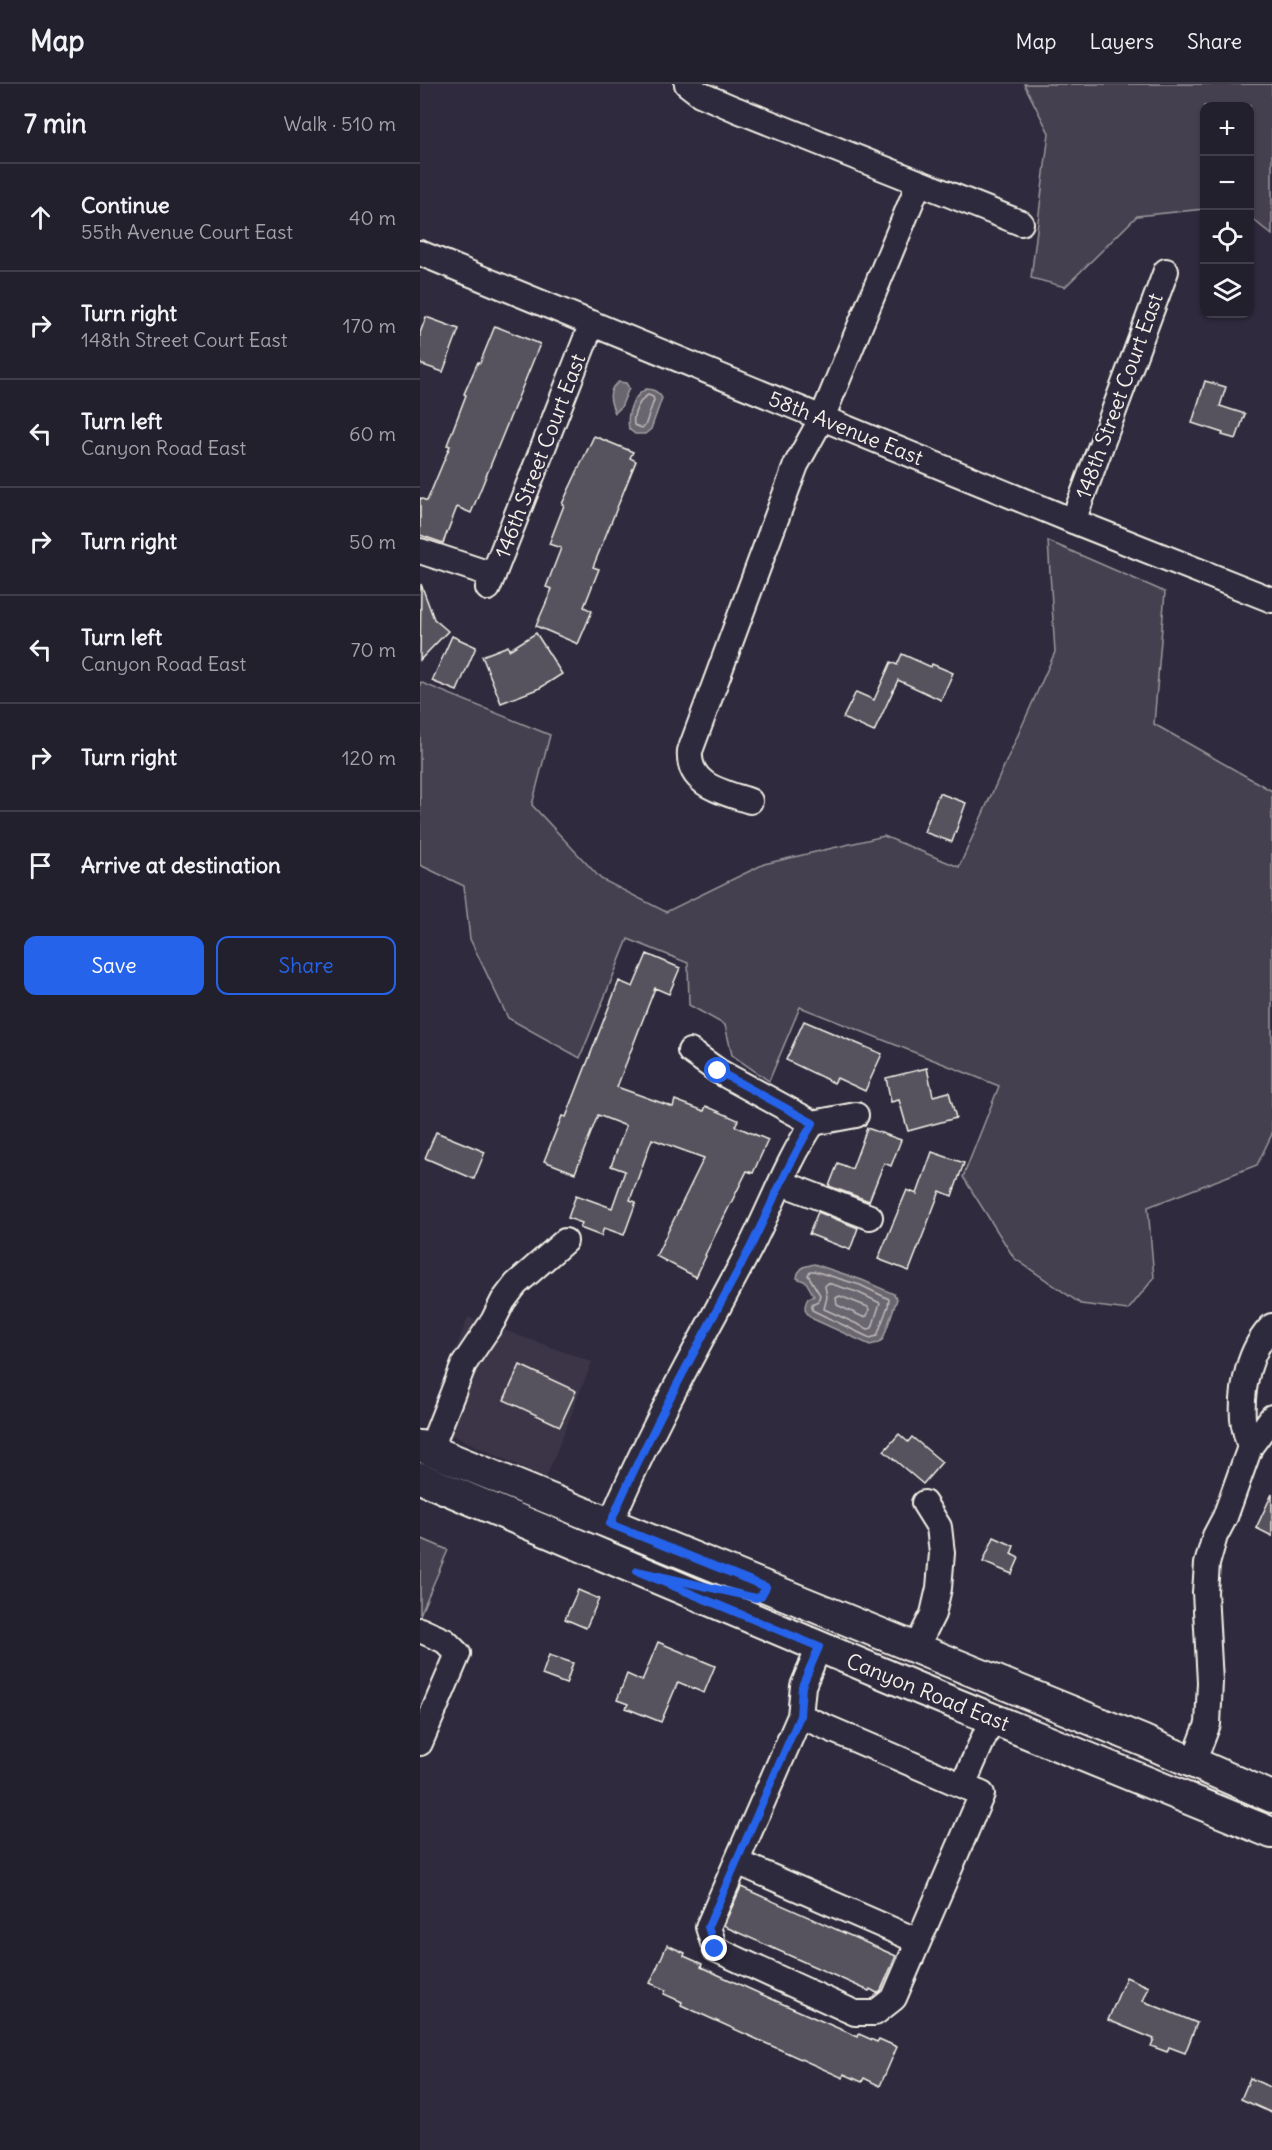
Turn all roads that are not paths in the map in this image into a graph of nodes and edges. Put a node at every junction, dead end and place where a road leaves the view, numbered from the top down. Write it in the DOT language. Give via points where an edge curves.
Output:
graph roads {
  1 [pos="687,84"];
  2 [pos="919,183"];
  3 [pos="1021,223"];
  4 [pos="420,253"];
  5 [pos="1166,271"];
  6 [pos="592,323"];
  7 [pos="822,418"];
  8 [pos="1073,521"];
  9 [pos="420,551"];
  10 [pos="1272,600"];
  11 [pos="750,801"];
  12 [pos="690,1051"];
  13 [pos="856,1115"];
  14 [pos="813,1123"];
  15 [pos="782,1183"];
  16 [pos="870,1217"];
  17 [pos="565,1241"];
  18 [pos="1272,1326"];
  19 [pos="1272,1417"];
  20 [pos="1250,1447"];
  21 [pos="425,1448"];
  22 [pos="420,1478"];
  23 [pos="924,1503"];
  24 [pos="610,1524"];
  25 [pos="637,1571"];
  26 [pos="766,1587"];
  27 [pos="420,1630"];
  28 [pos="819,1647"];
  29 [pos="916,1648"];
  30 [pos="800,1716"];
  31 [pos="992,1719"];
  32 [pos="420,1743"];
  33 [pos="1193,1763"];
  34 [pos="963,1785"];
  35 [pos="1272,1797"];
  36 [pos="1272,1833"];
  37 [pos="736,1862"];
  38 [pos="918,1941"];
  1 -- 2 [label="street" via="735,109"];
  2 -- 3 [label="street"];
  2 -- 7 [label="street"];
  4 -- 6 [label="street, 58th Avenue East"];
  5 -- 8 [label="street, 148th Street Court East"];
  6 -- 7 [label="street, 58th Avenue East"];
  6 -- 9 [label="street, 146th Street Court East" via="490,581"];
  7 -- 8 [label="street, 58th Avenue East"];
  7 -- 11 [label="street" via="796,465 690,751 690,763 704,784"];
  8 -- 10 [label="street, 58th Avenue East"];
  12 -- 14 [label="street" via="718,1071"];
  13 -- 14 [label="street"];
  14 -- 15 [label="street"];
  15 -- 16 [label="street"];
  15 -- 24 [label="street" via="634,1467"];
  17 -- 21 [label="street" via="516,1284 464,1364"];
  18 -- 20 [label="street" via="1254,1355 1243,1395 1243,1421"];
  19 -- 20 [label="street"];
  20 -- 33 [label="street" via="1207,1564 1208,1724"];
  21 -- 24 [label="main road, Canyon Road East"];
  22 -- 25 [label="main road, Canyon Road East"];
  23 -- 29 [label="street" via="939,1527 942,1552 933,1614"];
  24 -- 26 [label="main road, Canyon Road East"];
  25 -- 26 [label="main road" via="756,1598"];
  25 -- 28 [label="main road, Canyon Road East"];
  26 -- 29 [label="main road, Canyon Road East"];
  27 -- 32 [label="street" via="445,1641 458,1654"];
  28 -- 30 [label="street" via="802,1686"];
  28 -- 31 [label="main road, Canyon Road East"];
  29 -- 33 [label="main road, Canyon Road East"];
  30 -- 34 [label="street"];
  30 -- 37 [label="street"];
  31 -- 34 [label="street"];
  31 -- 36 [label="main road, Canyon Road East"];
  33 -- 35 [label="main road, Canyon Road East"];
  34 -- 38 [label="street" via="982,1794"];
  37 -- 38 [label="street"];
  37 -- 38 [label="street" via="708,1927 715,1949 855,2013 875,2013 894,1998"];
}
